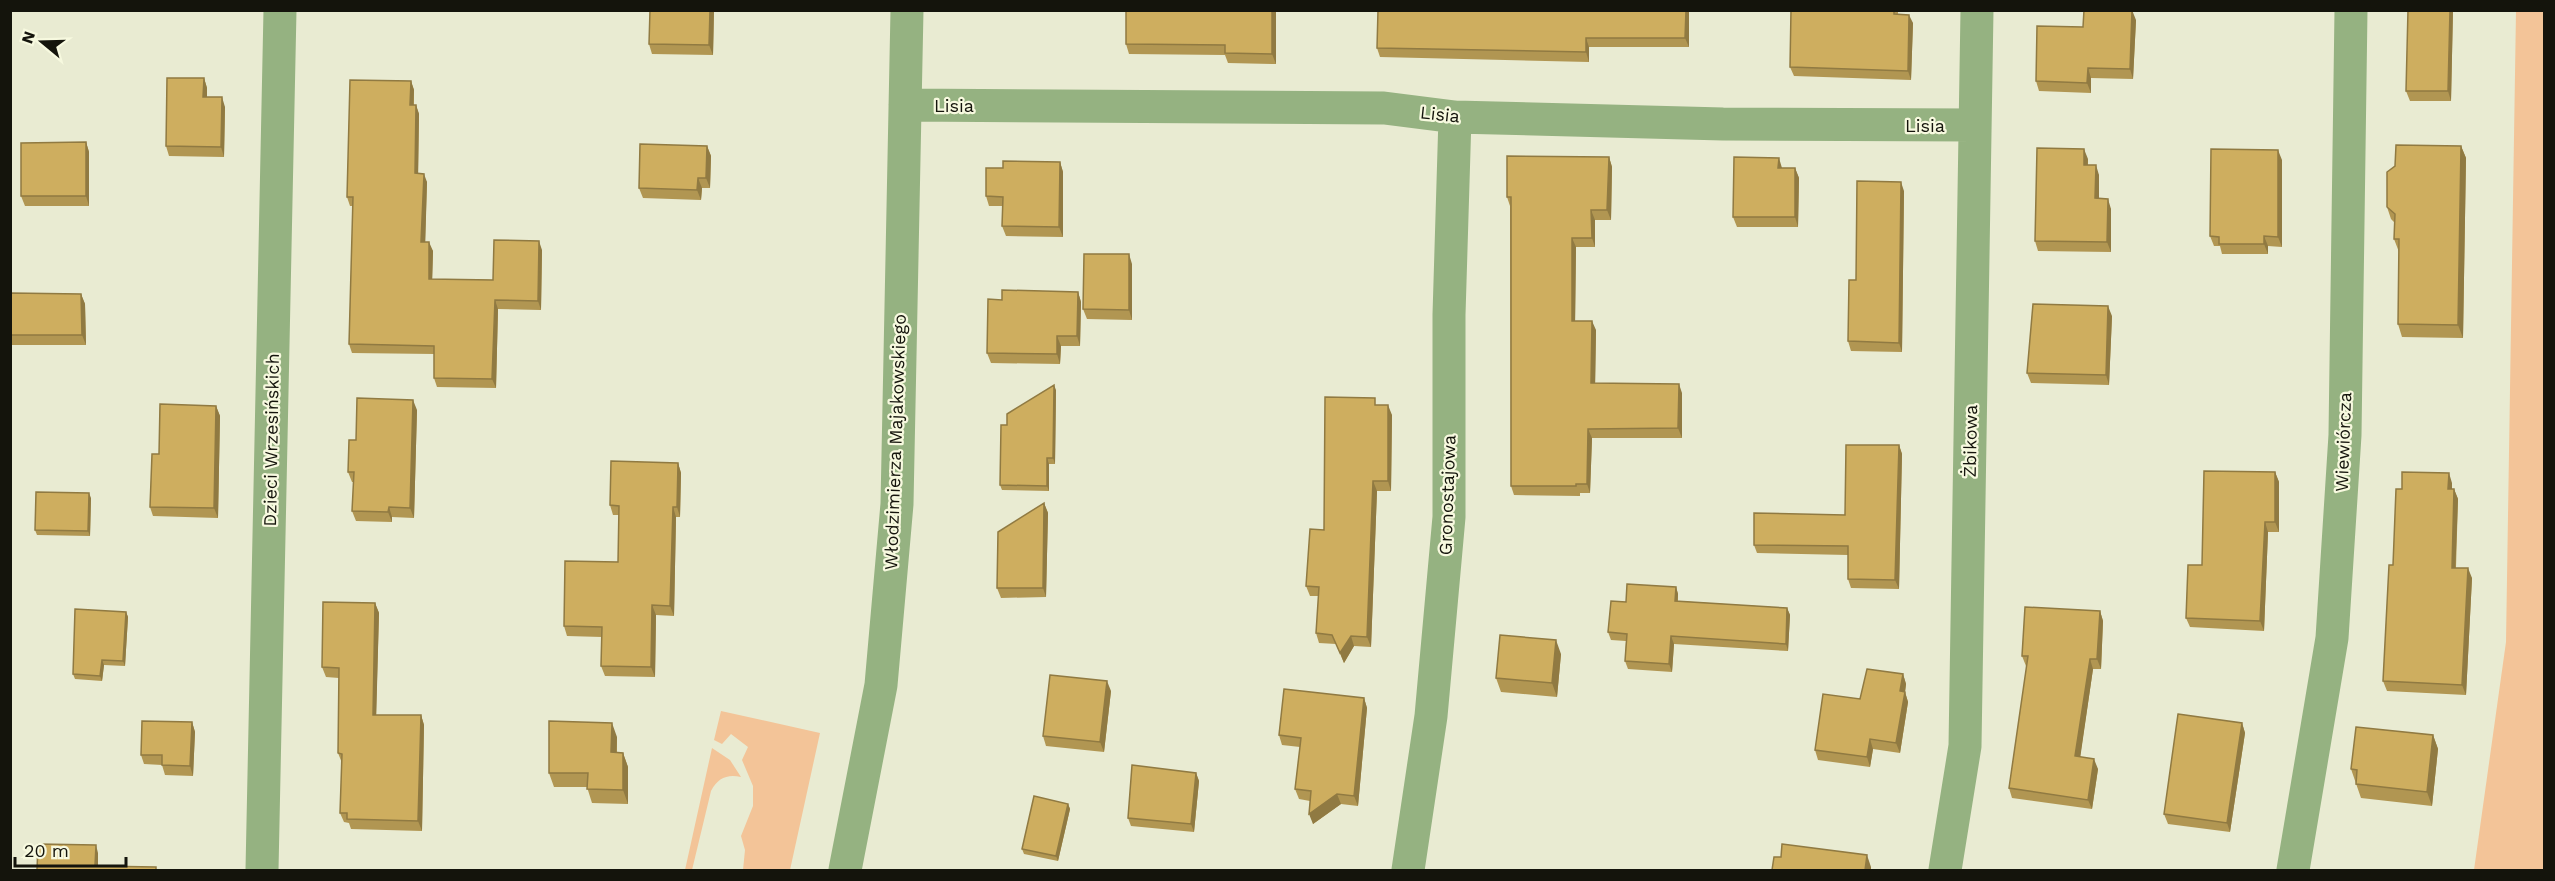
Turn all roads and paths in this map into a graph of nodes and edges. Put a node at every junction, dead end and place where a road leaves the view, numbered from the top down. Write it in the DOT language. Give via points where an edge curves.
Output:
graph roads {
  1 [pos="280,10"];
  2 [pos="907,10"];
  3 [pos="1977,10"];
  4 [pos="2350,10"];
  5 [pos="904,105"];
  6 [pos="1455,117"];
  7 [pos="1975,125"];
  8 [pos="262,870"];
  9 [pos="845,870"];
  10 [pos="1408,870"];
  11 [pos="1945,870"];
  12 [pos="2293,870"];
  1 -- 8 [label="street, Dzieci Wrzesińskich"];
  2 -- 5 [label="street, Włodzimierza Majakowskiego"];
  3 -- 7 [label="street, Żbikowa"];
  4 -- 12 [label="street, Wiewiórcza" via="2345,435 2332,638"];
  5 -- 6 [label="street, Lisia" via="1384,108"];
  5 -- 9 [label="street, Włodzimierza Majakowskiego" via="897,504 881,685"];
  6 -- 7 [label="street, Lisia"];
  6 -- 10 [label="street, Gronostajowa" via="1449,315 1449,517 1431,716"];
  7 -- 11 [label="street, Żbikowa" via="1965,746"];
}
